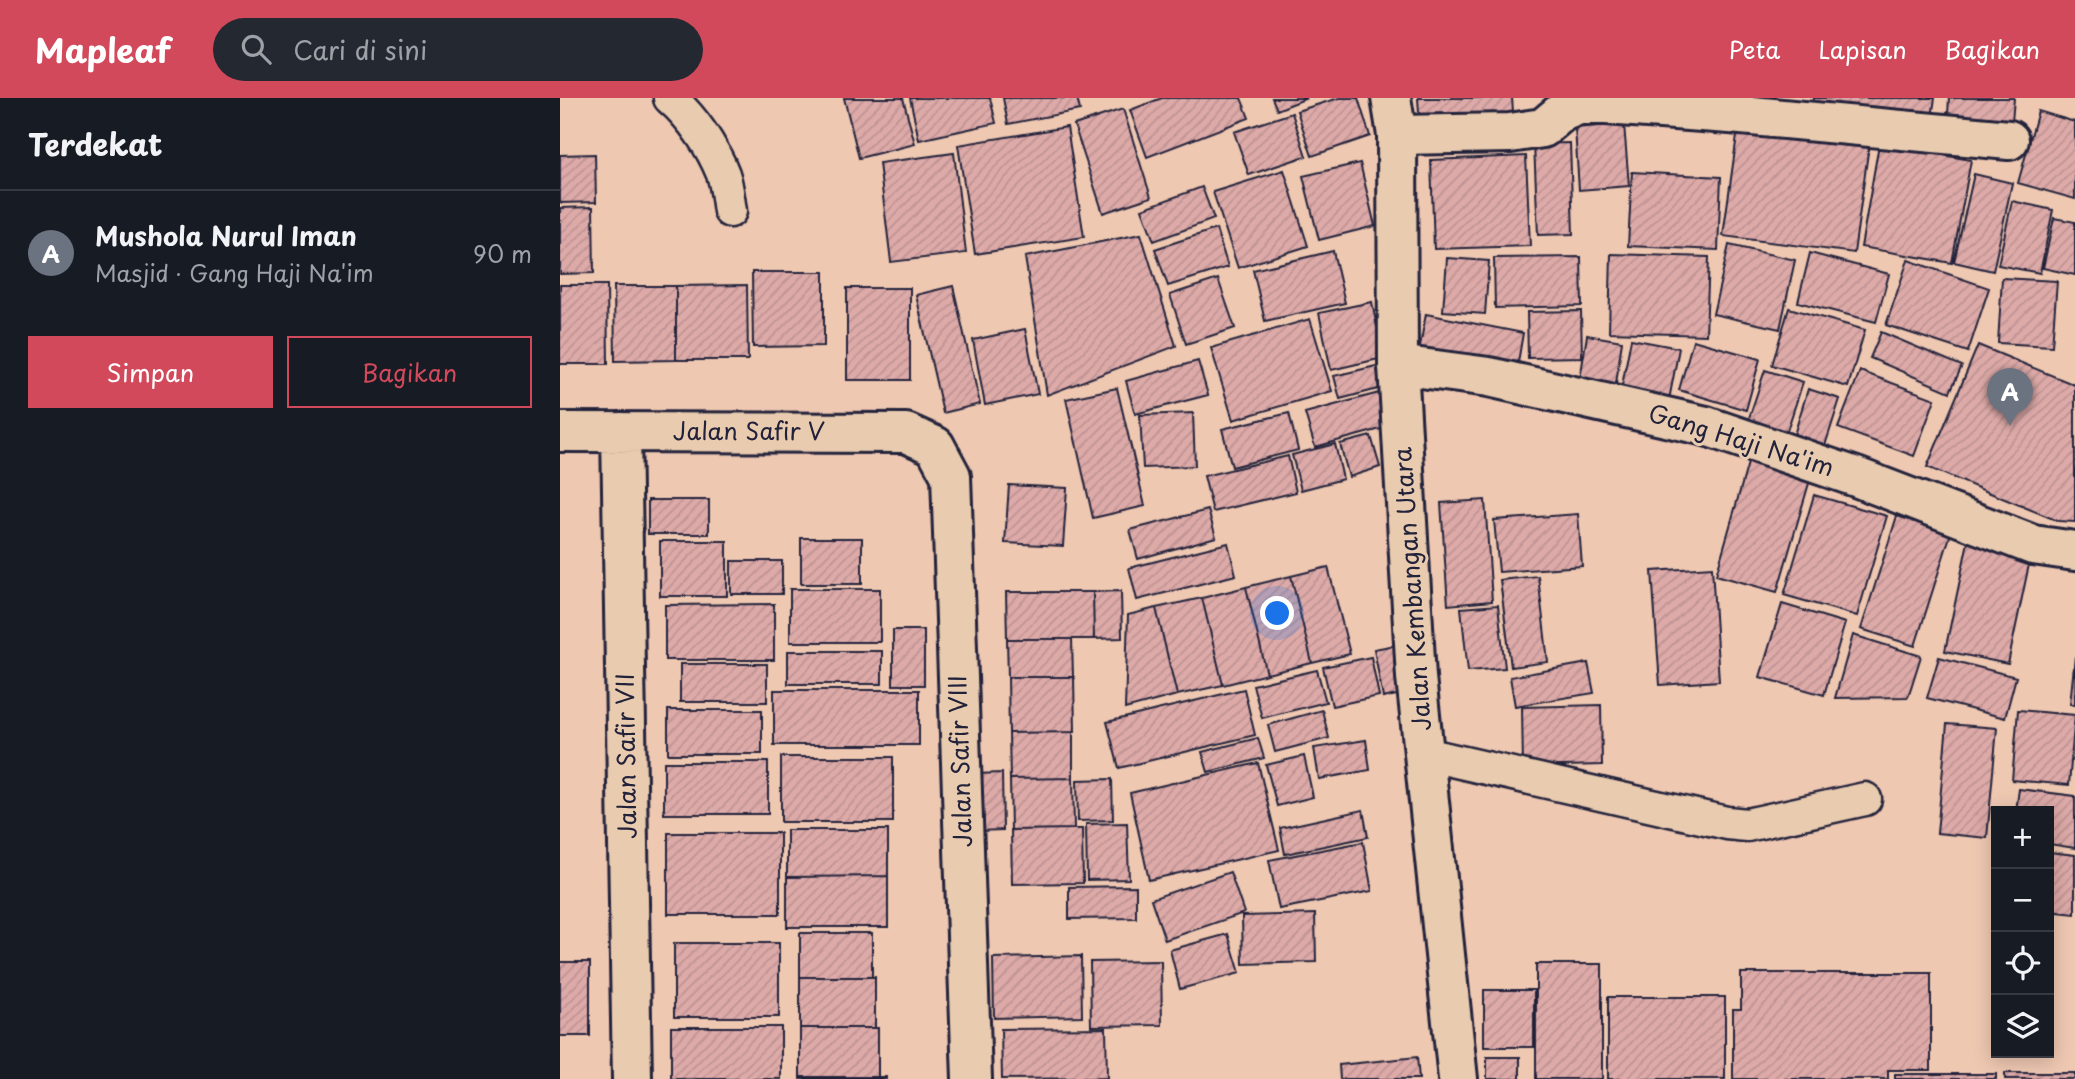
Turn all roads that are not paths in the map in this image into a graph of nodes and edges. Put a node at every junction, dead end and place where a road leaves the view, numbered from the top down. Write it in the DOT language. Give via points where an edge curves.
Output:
graph roads {
  1 [pos="670,98"];
  2 [pos="1391,98"];
  3 [pos="1397,135"];
  4 [pos="2009,140"];
  5 [pos="730,211"];
  6 [pos="1398,365"];
  7 [pos="560,432"];
  8 [pos="621,432"];
  9 [pos="935,446"];
  10 [pos="2075,551"];
  11 [pos="1425,754"];
  12 [pos="1865,799"];
  13 [pos="632,1079"];
  14 [pos="972,1079"];
  15 [pos="1458,1079"];
  1 -- 5 [label="lane" via="708,144 723,175"];
  2 -- 3 [label="street, Jalan Kembangan Utara"];
  3 -- 4 [label="street" via="1510,133 1543,128 1579,105 1606,105"];
  3 -- 6 [label="street, Jalan Kembangan Utara"];
  6 -- 10 [label="street, Gang Haji Na'im" via="1489,377 1706,426 2033,545"];
  6 -- 11 [label="street, Jalan Kembangan Utara" via="1416,677"];
  7 -- 8 [label="street, Jalan Safir V"];
  8 -- 9 [label="street, Jalan Safir V" via="906,433"];
  8 -- 13 [label="street, Jalan Safir VII"];
  9 -- 14 [label="street, Jalan Safir VIII" via="951,476"];
  11 -- 12 [label="lane" via="1727,823 1747,825"];
  11 -- 15 [label="street, Jalan Kembangan Utara"];
}
